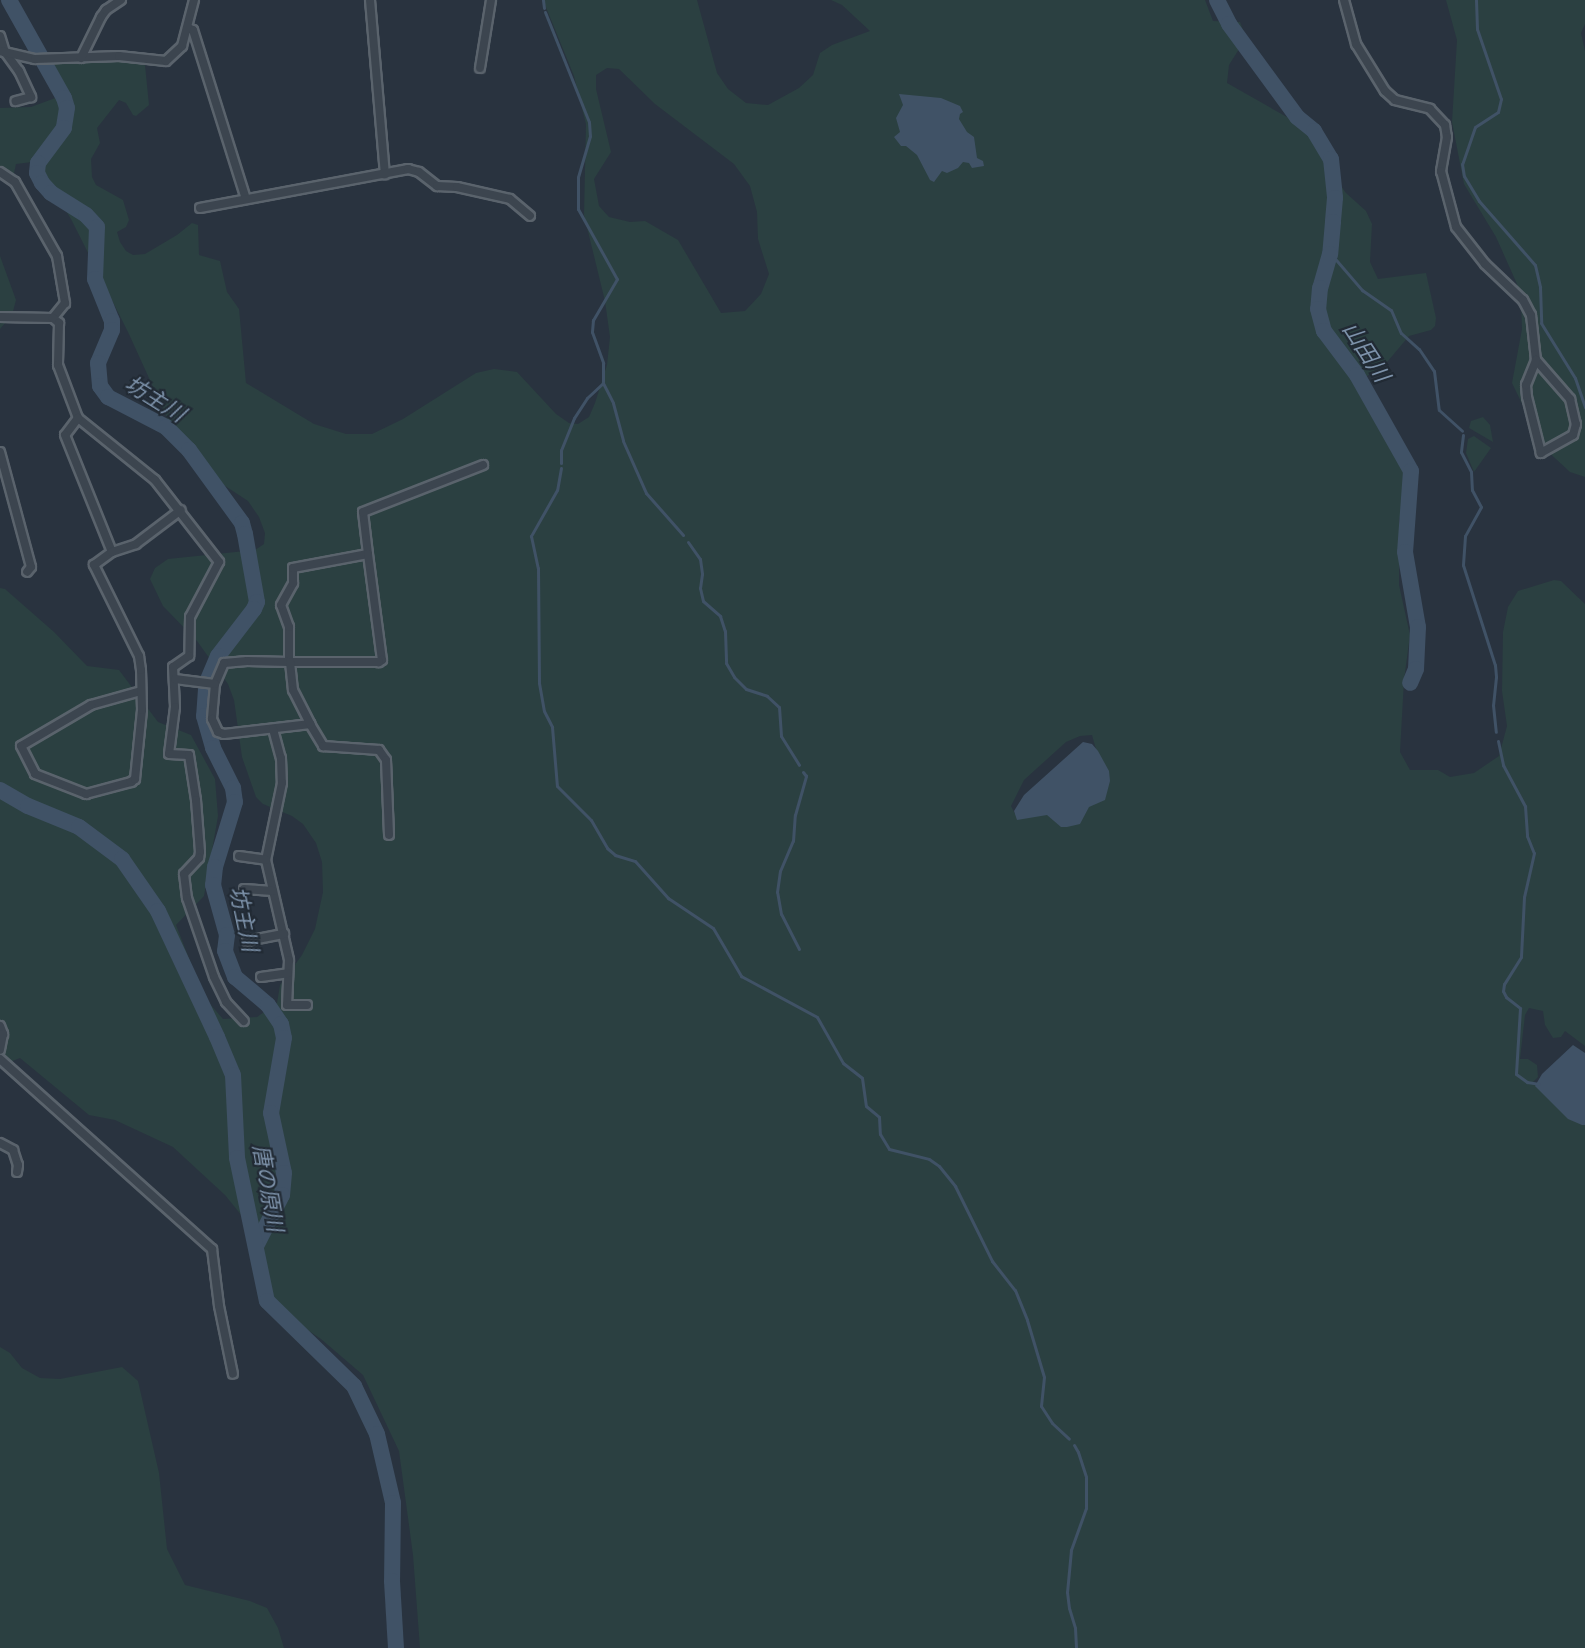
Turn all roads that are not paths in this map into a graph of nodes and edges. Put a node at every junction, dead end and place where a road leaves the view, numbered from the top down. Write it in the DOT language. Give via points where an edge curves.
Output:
graph roads {
  1 [pos="121,0"];
  2 [pos="194,0"];
  3 [pos="370,0"];
  4 [pos="491,0"];
  5 [pos="1344,0"];
  6 [pos="188,28"];
  7 [pos="0,36"];
  8 [pos="2,51"];
  9 [pos="81,58"];
  10 [pos="480,68"];
  11 [pos="16,101"];
  12 [pos="0,172"];
  13 [pos="385,174"];
  14 [pos="246,199"];
  15 [pos="200,208"];
  16 [pos="530,216"];
  17 [pos="0,317"];
  18 [pos="53,318"];
  19 [pos="1536,360"];
  20 [pos="78,418"];
  21 [pos="0,452"];
  22 [pos="483,465"];
  23 [pos="181,510"];
  24 [pos="112,552"];
  25 [pos="368,554"];
  26 [pos="27,572"];
  27 [pos="290,662"];
  28 [pos="175,679"];
  29 [pos="215,684"];
  30 [pos="141,691"];
  31 [pos="310,724"];
  32 [pos="273,729"];
  33 [pos="388,835"];
  34 [pos="239,856"];
  35 [pos="266,860"];
  36 [pos="244,890"];
  37 [pos="273,891"];
  38 [pos="284,934"];
  39 [pos="247,941"];
  40 [pos="288,973"];
  41 [pos="261,977"];
  42 [pos="307,1005"];
  43 [pos="244,1022"];
  44 [pos="0,1026"];
  45 [pos="0,1050"];
  46 [pos="0,1059"];
  47 [pos="0,1143"];
  48 [pos="17,1172"];
  49 [pos="233,1374"];
  1 -- 9 [label="street" via="101,17"];
  2 -- 6 [label="street"];
  3 -- 13 [label="street"];
  4 -- 10 [label="street"];
  5 -- 19 [label="street" via="1356,44 1385,91 1395,100 1430,109 1445,125 1441,171 1456,227 1485,264 1522,300 1531,315"];
  6 -- 9 [label="street" via="182,46 166,61 119,56"];
  6 -- 14 [label="street" via="192,30"];
  7 -- 8 [label="street"];
  8 -- 9 [label="street" via="35,59"];
  8 -- 11 [label="street" via="19,71 31,97"];
  12 -- 18 [label="street" via="15,182 57,256 65,303"];
  13 -- 14 [label="street"];
  13 -- 16 [label="street" via="408,169 419,172 437,186 510,199"];
  14 -- 15 [label="street"];
  17 -- 18 [label="street"];
  18 -- 20 [label="street" via="59,323 58,365"];
  19 -- 19 [label="street" via="1570,399 1576,424 1567,441 1541,453 1526,385"];
  20 -- 23 [label="street" via="155,480"];
  20 -- 24 [label="street" via="65,435"];
  21 -- 26 [label="street" via="32,567"];
  22 -- 25 [label="street" via="363,512"];
  23 -- 24 [label="street" via="136,544"];
  23 -- 28 [label="street" via="219,562 194,605 189,656 173,667"];
  24 -- 30 [label="street" via="94,565 139,656"];
  25 -- 27 [label="street" via="293,568 293,583 282,605 289,627"];
  25 -- 27 [label="street" via="382,660"];
  27 -- 29 [label="street" via="224,663"];
  27 -- 31 [label="street" via="293,690"];
  28 -- 29 [label="street"];
  28 -- 43 [label="street" via="169,754 189,755 191,760 200,852 184,874 187,898 214,977 226,1002"];
  29 -- 32 [label="street" via="212,719 218,732"];
  30 -- 30 [label="street" via="135,779 86,794 35,774 21,746 92,705"];
  31 -- 32 [label="street"];
  31 -- 33 [label="street" via="323,746 379,750 386,760"];
  32 -- 35 [label="street" via="281,758 282,783"];
  34 -- 35 [label="street"];
  35 -- 37 [label="street"];
  36 -- 37 [label="street"];
  37 -- 38 [label="street"];
  38 -- 39 [label="street"];
  38 -- 40 [label="street"];
  40 -- 41 [label="street"];
  40 -- 42 [label="street" via="287,1005"];
  44 -- 45 [label="street"];
  46 -- 49 [label="street" via="212,1249"];
  47 -- 48 [label="street" via="13,1150"];
}
